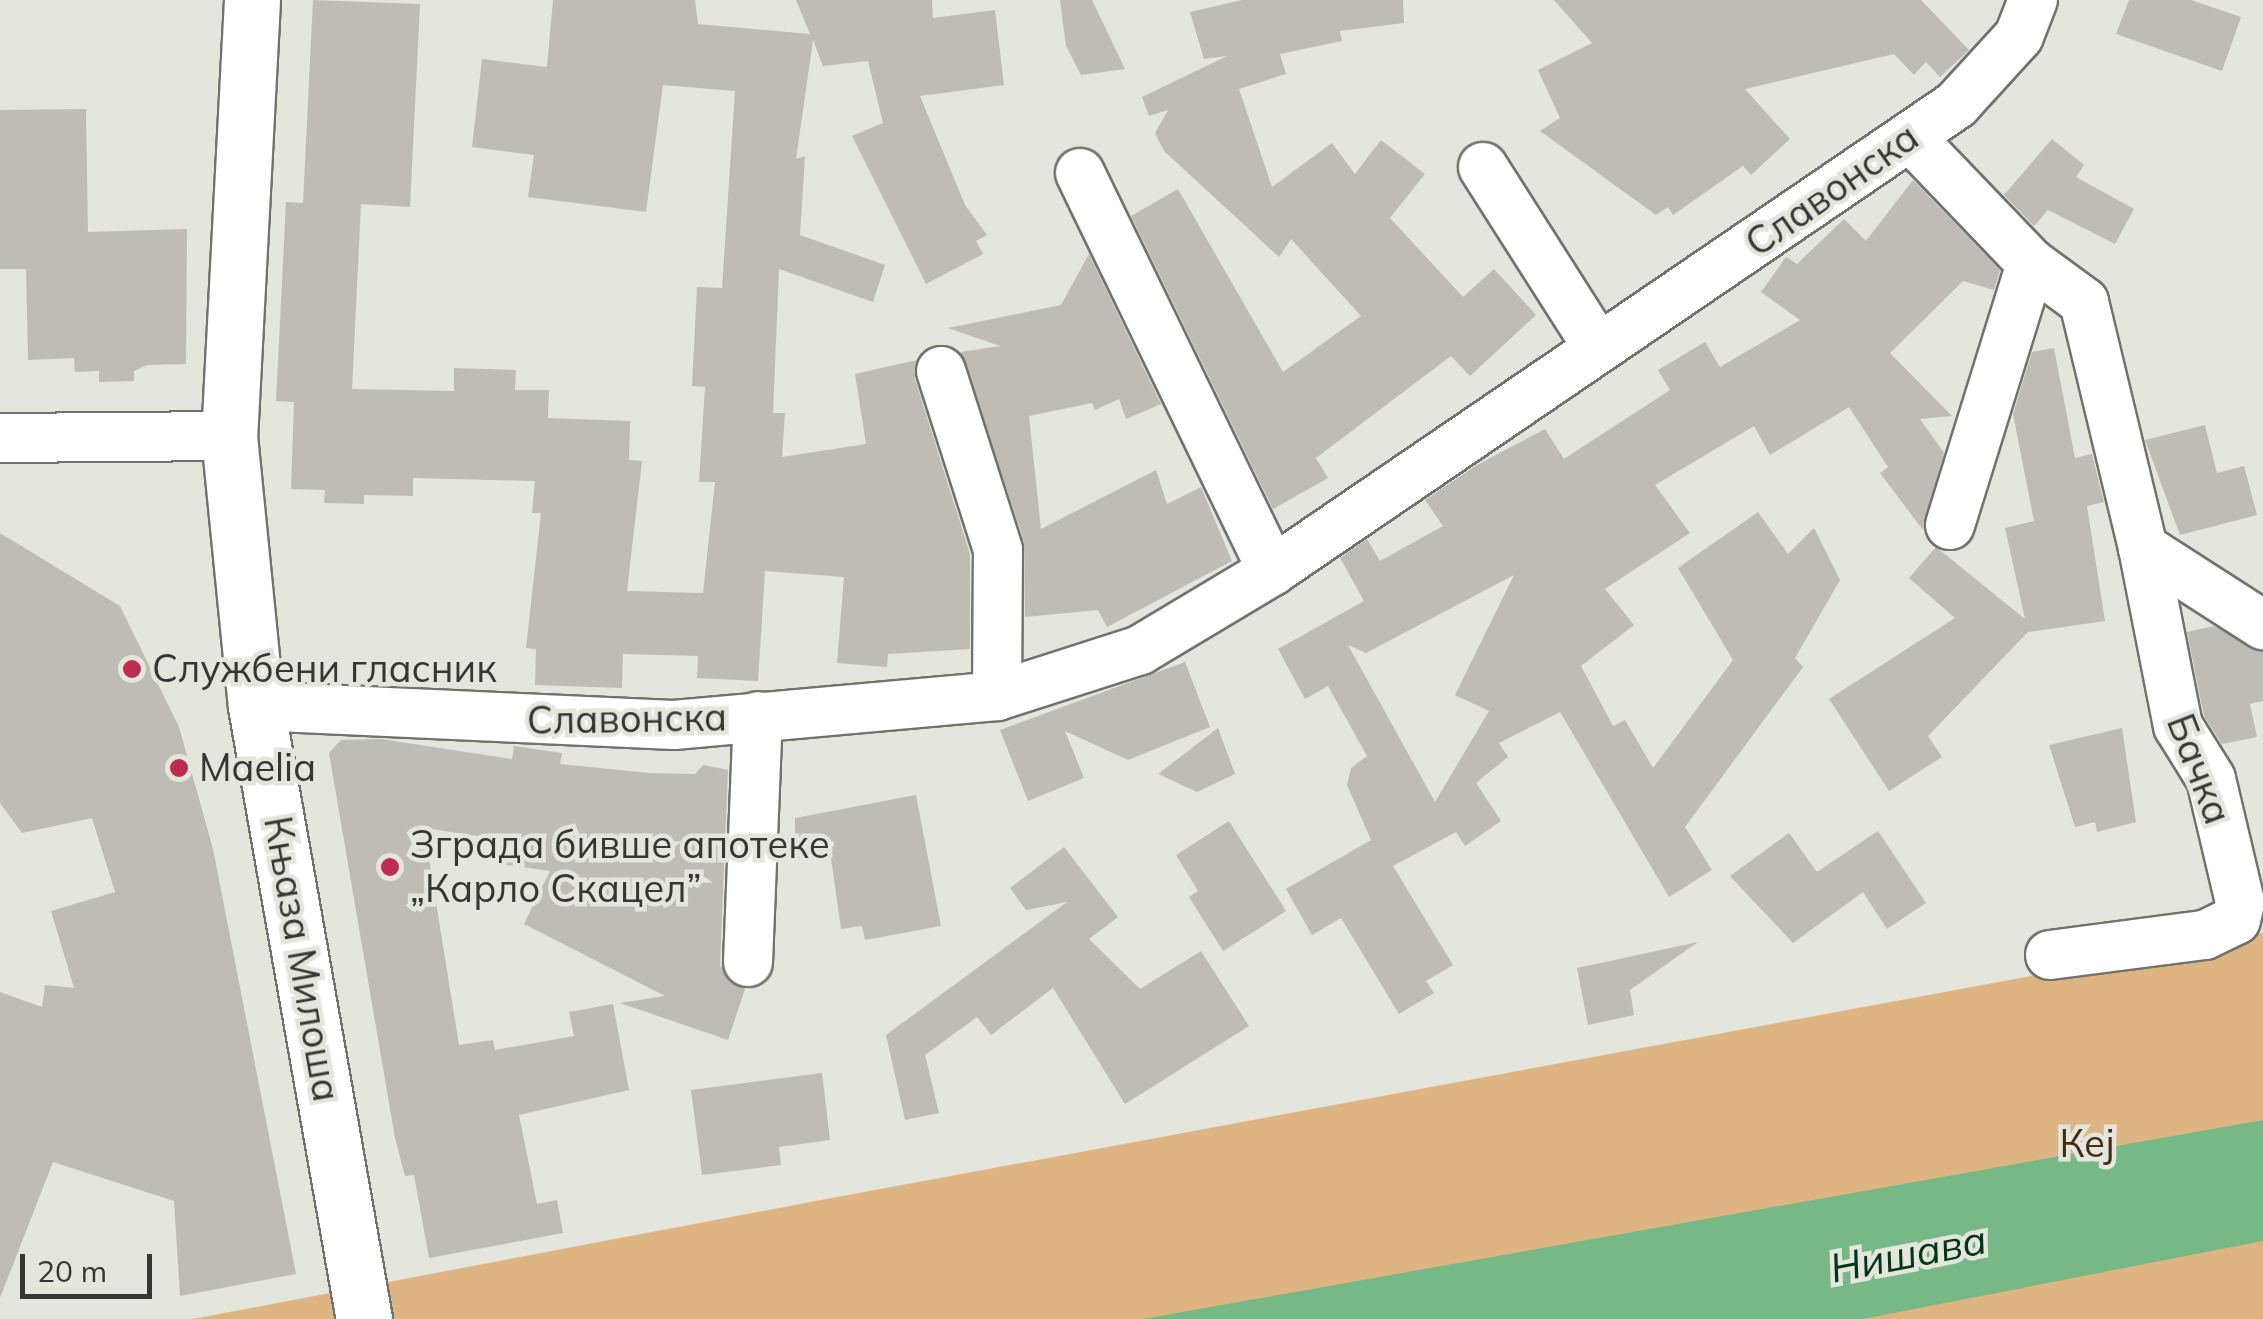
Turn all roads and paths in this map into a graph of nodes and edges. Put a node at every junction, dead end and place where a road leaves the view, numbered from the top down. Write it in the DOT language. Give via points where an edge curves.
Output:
graph roads {
  1 [pos="252,0"];
  2 [pos="2033,0"];
  3 [pos="1910,136"];
  4 [pos="1483,166"];
  5 [pos="1080,173"];
  6 [pos="2030,262"];
  7 [pos="1597,346"];
  8 [pos="942,371"];
  9 [pos="229,436"];
  10 [pos="0,438"];
  11 [pos="1950,525"];
  12 [pos="2142,548"];
  13 [pos="1272,571"];
  14 [pos="2263,626"];
  15 [pos="998,696"];
  16 [pos="256,706"];
  17 [pos="758,716"];
  18 [pos="2050,956"];
  19 [pos="748,962"];
  20 [pos="364,1319"];
  1 -- 9 [label="main road, Књаза Милоша"];
  2 -- 3 [label="street, Славонска" via="2018,36 1993,67"];
  3 -- 6 [label="street, Бачка"];
  3 -- 7 [label="street, Славонска"];
  4 -- 7 [label="street"];
  5 -- 13 [label="street"];
  6 -- 11 [label="street"];
  6 -- 12 [label="street, Бачка" via="2084,302"];
  7 -- 13 [label="street, Славонска"];
  8 -- 15 [label="street" via="998,550"];
  9 -- 10 [label="street"];
  9 -- 16 [label="main road, Књаза Милоша"];
  12 -- 14 [label="street"];
  12 -- 18 [label="street, Бачка" via="2178,726 2210,780 2240,902 2236,920 2205,935"];
  13 -- 15 [label="street, Славонска" via="1140,650"];
  15 -- 17 [label="street, Славонска"];
  16 -- 17 [label="street, Славонска" via="562,723"];
  16 -- 20 [label="main road, Књаза Милоша"];
  17 -- 19 [label="street"];
}
